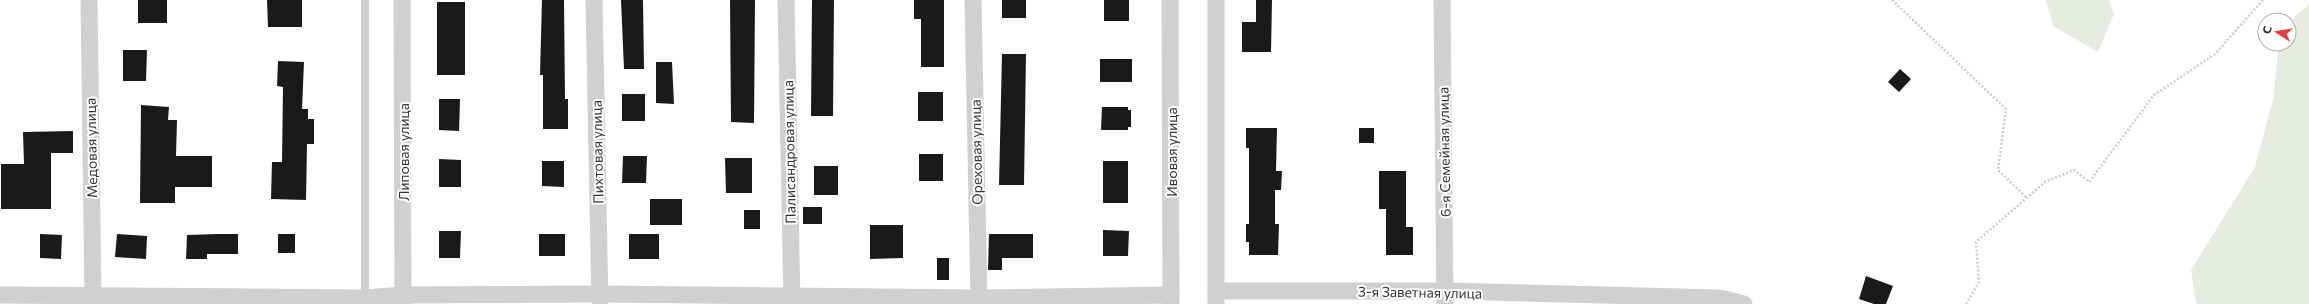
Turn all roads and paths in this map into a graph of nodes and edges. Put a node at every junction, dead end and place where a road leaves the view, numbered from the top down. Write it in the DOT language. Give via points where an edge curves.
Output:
graph roads {
  1 [pos="89,0"];
  2 [pos="365,0"];
  3 [pos="402,0"];
  4 [pos="594,0"];
  5 [pos="786,0"];
  6 [pos="973,0"];
  7 [pos="1170,0"];
  8 [pos="1216,0"];
  9 [pos="1442,0"];
  10 [pos="1892,0"];
  11 [pos="2263,0"];
  12 [pos="2027,198"];
  13 [pos="0,295"];
  14 [pos="93,297"];
  15 [pos="1216,297"];
  16 [pos="365,298"];
  17 [pos="1445,298"];
  18 [pos="403,299"];
  19 [pos="600,299"];
  20 [pos="792,300"];
  21 [pos="1171,300"];
  22 [pos="978,301"];
  23 [pos="1678,301"];
  24 [pos="1744,304"];
  25 [pos="1966,304"];
  1 -- 14 [label="street, Медовая улица"];
  2 -- 16 [label="lane"];
  3 -- 18 [label="street, Липовая улица"];
  4 -- 19 [label="street, Пихтовая улица"];
  5 -- 20 [label="street, Палисандровая улица"];
  6 -- 22 [label="street, Ореховая улица"];
  7 -- 21 [label="street, Ивовая улица"];
  8 -- 15 [label="street"];
  9 -- 17 [label="street, 6-я Семейная улица"];
  10 -- 12 [label="path" via="2006,109 1998,170"];
  11 -- 12 [label="path" via="2215,54 2154,95 2089,182 2074,170 2045,182"];
  12 -- 25 [label="path" via="1976,242 1979,282"];
  13 -- 14 [label="street"];
  14 -- 16 [label="street"];
  15 -- 17 [label="street, 3-я Заветная улица"];
  16 -- 18 [label="street"];
  17 -- 23 [label="street, 3-я Заветная улица"];
  18 -- 19 [label="street"];
  19 -- 20 [label="street"];
  20 -- 22 [label="street"];
  21 -- 22 [label="street"];
  23 -- 24 [label="street, 3-я Заветная улица" via="1720,298"];
}
